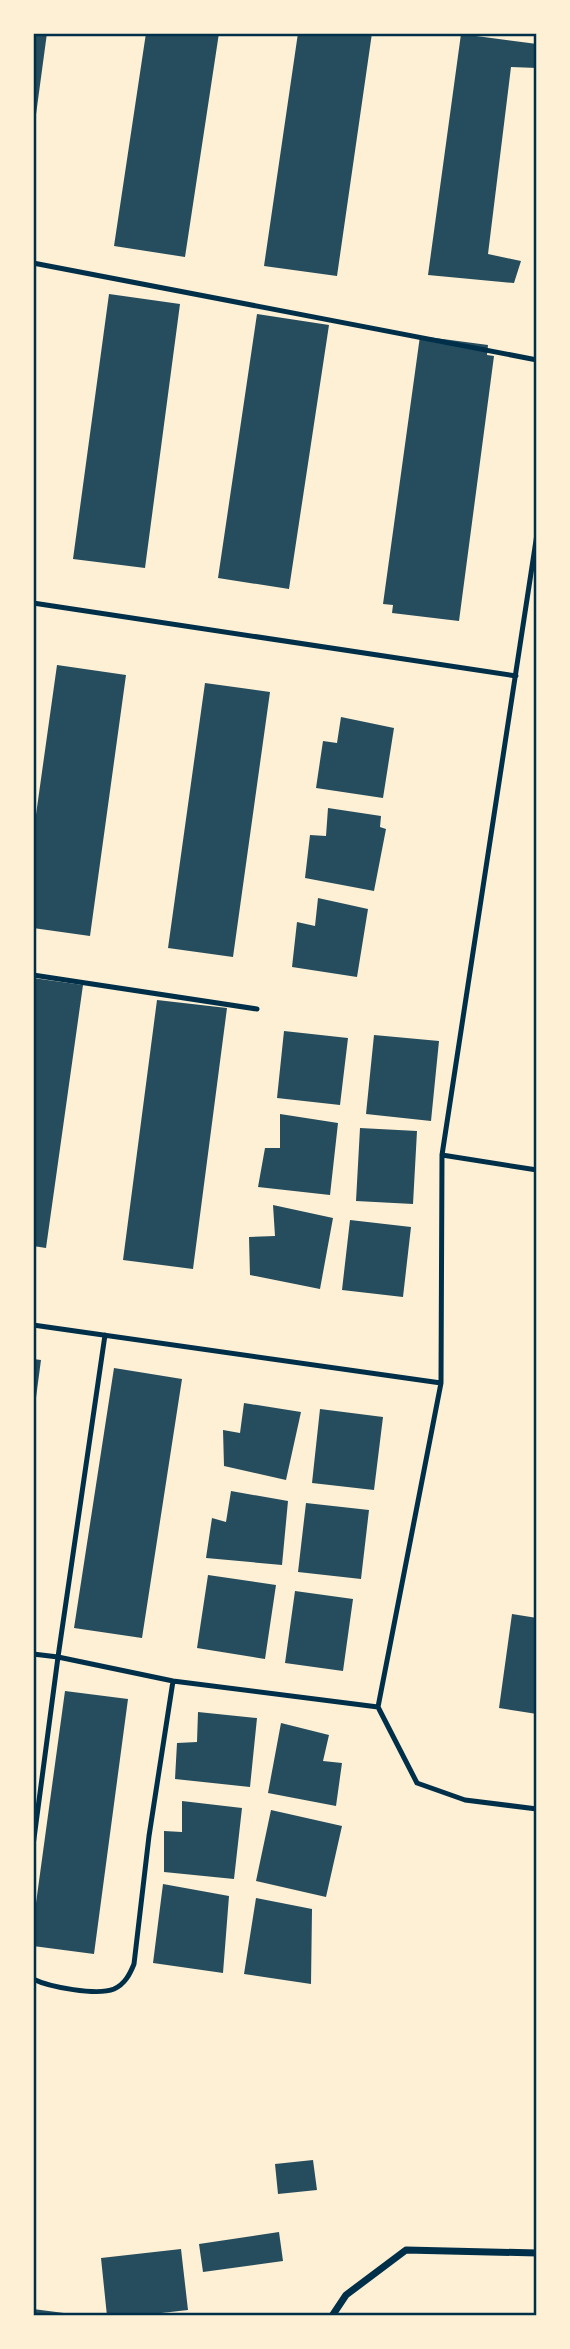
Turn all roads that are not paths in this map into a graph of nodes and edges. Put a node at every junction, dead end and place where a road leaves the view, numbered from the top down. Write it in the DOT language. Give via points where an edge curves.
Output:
graph roads {
  1 [pos="33,263"];
  2 [pos="537,360"];
  3 [pos="537,534"];
  4 [pos="33,603"];
  5 [pos="516,676"];
  6 [pos="33,975"];
  7 [pos="257,1009"];
  8 [pos="442,1155"];
  9 [pos="537,1170"];
  10 [pos="33,1325"];
  11 [pos="104,1335"];
  12 [pos="441,1383"];
  13 [pos="33,1654"];
  14 [pos="58,1657"];
  15 [pos="173,1681"];
  16 [pos="379,1707"];
  17 [pos="537,1809"];
  18 [pos="33,1846"];
  19 [pos="33,1979"];
  20 [pos="537,2253"];
  21 [pos="332,2316"];
  1 -- 2 [label="lane"];
  3 -- 5 [label="lane"];
  4 -- 5 [label="lane"];
  5 -- 8 [label="lane"];
  6 -- 7 [label="lane"];
  8 -- 9 [label="lane"];
  8 -- 12 [label="lane"];
  10 -- 11 [label="lane"];
  11 -- 12 [label="lane"];
  11 -- 14 [label="lane"];
  12 -- 16 [label="lane"];
  13 -- 14 [label="lane"];
  14 -- 15 [label="lane"];
  14 -- 18 [label="lane"];
  15 -- 16 [label="lane"];
  15 -- 19 [label="lane" via="129,1978 114,1989 93,1992"];
  16 -- 17 [label="lane" via="417,1783 466,1800"];
  20 -- 21 [label="street" via="407,2250 346,2295"];
}
